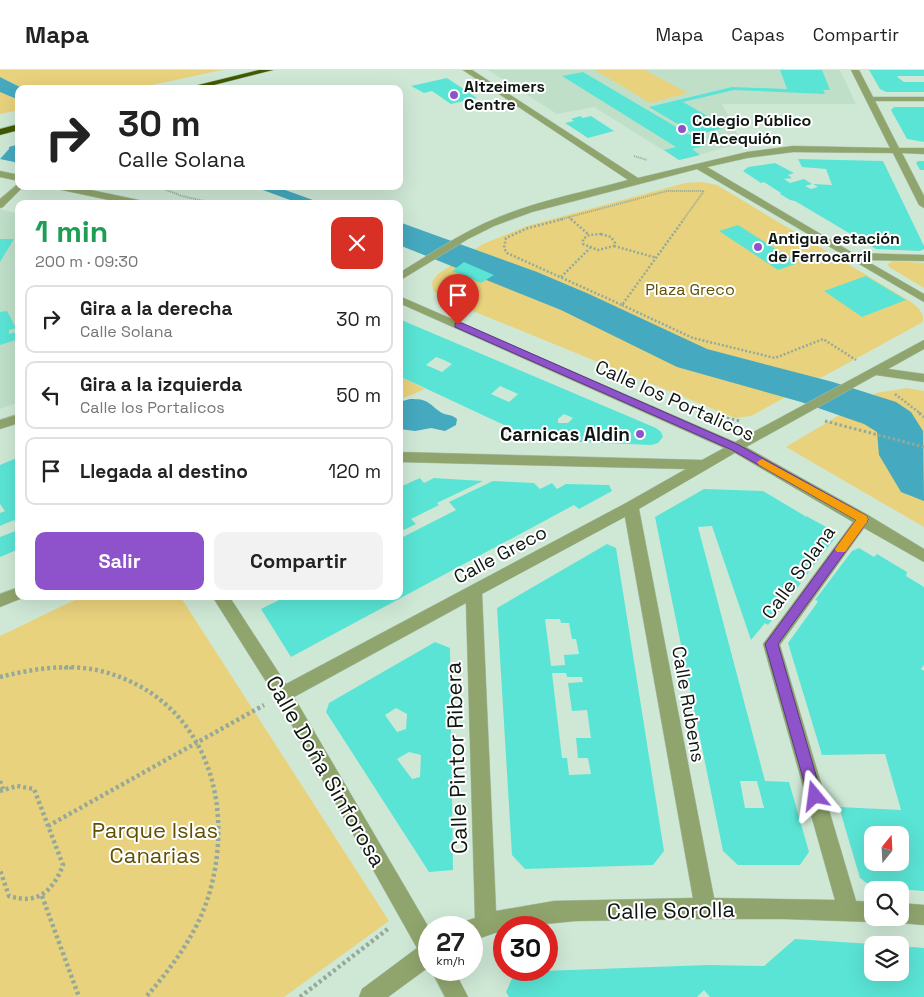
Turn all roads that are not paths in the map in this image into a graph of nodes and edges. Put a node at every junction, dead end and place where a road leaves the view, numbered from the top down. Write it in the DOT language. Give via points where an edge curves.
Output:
graph roads {
  1 [pos="269,70"];
  2 [pos="467,70"];
  3 [pos="855,70"];
  4 [pos="203,85"];
  5 [pos="870,99"];
  6 [pos="924,99"];
  7 [pos="15,129"];
  8 [pos="0,132"];
  9 [pos="896,151"];
  10 [pos="924,151"];
  11 [pos="698,166"];
  12 [pos="0,174"];
  13 [pos="15,177"];
  14 [pos="636,181"];
  15 [pos="0,187"];
  16 [pos="15,187"];
  17 [pos="15,189"];
  18 [pos="76,190"];
  19 [pos="124,200"];
  20 [pos="0,205"];
  21 [pos="924,206"];
  22 [pos="852,256"];
  23 [pos="924,258"];
  24 [pos="403,276"];
  25 [pos="924,299"];
  26 [pos="403,301"];
  27 [pos="924,344"];
  28 [pos="873,373"];
  29 [pos="924,378"];
  30 [pos="15,419"];
  31 [pos="0,425"];
  32 [pos="735,447"];
  33 [pos="403,457"];
  34 [pos="704,465"];
  35 [pos="631,507"];
  36 [pos="863,519"];
  37 [pos="924,556"];
  38 [pos="474,592"];
  39 [pos="15,595"];
  40 [pos="223,600"];
  41 [pos="0,601"];
  42 [pos="283,694"];
  43 [pos="705,908"];
  44 [pos="848,910"];
  45 [pos="864,911"];
  46 [pos="909,913"];
  47 [pos="924,914"];
  48 [pos="478,916"];
  49 [pos="483,925"];
  50 [pos="418,929"];
  51 [pos="418,961"];
  52 [pos="448,981"];
  53 [pos="370,997"];
  54 [pos="457,997"];
  1 -- 4 [label="highway"];
  2 -- 14 [label="street"];
  3 -- 5 [label="street"];
  5 -- 6 [label="street"];
  5 -- 9 [label="street"];
  7 -- 8 [label="highway"];
  9 -- 10 [label="street"];
  9 -- 11 [label="street" via="793,149"];
  9 -- 21 [label="street"];
  11 -- 14 [label="street"];
  11 -- 22 [label="street"];
  12 -- 13 [label="street"];
  14 -- 24 [label="street" via="490,224"];
  15 -- 16 [label="street"];
  17 -- 20 [label="street"];
  18 -- 19 [label="street"];
  22 -- 23 [label="street"];
  22 -- 25 [label="street"];
  26 -- 32 [label="street, Calle los Portalicos"];
  27 -- 28 [label="street"];
  28 -- 29 [label="street"];
  28 -- 32 [label="street"];
  30 -- 31 [label="street"];
  32 -- 34 [label="street, Calle Greco"];
  32 -- 36 [label="street, Calle los Portalicos"];
  33 -- 34 [label="street"];
  34 -- 35 [label="street, Calle Greco"];
  35 -- 38 [label="street, Calle Greco"];
  35 -- 43 [label="street, Calle Rubens"];
  36 -- 37 [label="street, Calle los Portalicos"];
  36 -- 44 [label="street, Calle Solana" via="771,644"];
  38 -- 42 [label="street, Calle Greco"];
  38 -- 48 [label="street, Calle Pintor Ribera"];
  39 -- 41 [label="street"];
  40 -- 42 [label="street, Calle Doña Sinforosa"];
  42 -- 50 [label="street, Calle Doña Sinforosa"];
  43 -- 44 [label="street, Calle Sorolla"];
  43 -- 49 [label="street, Calle Sorolla" via="532,912"];
  44 -- 45 [label="street, Calle Sorolla"];
  46 -- 47 [label="street"];
  51 -- 53 [label="street"];
  52 -- 54 [label="street"];
}
